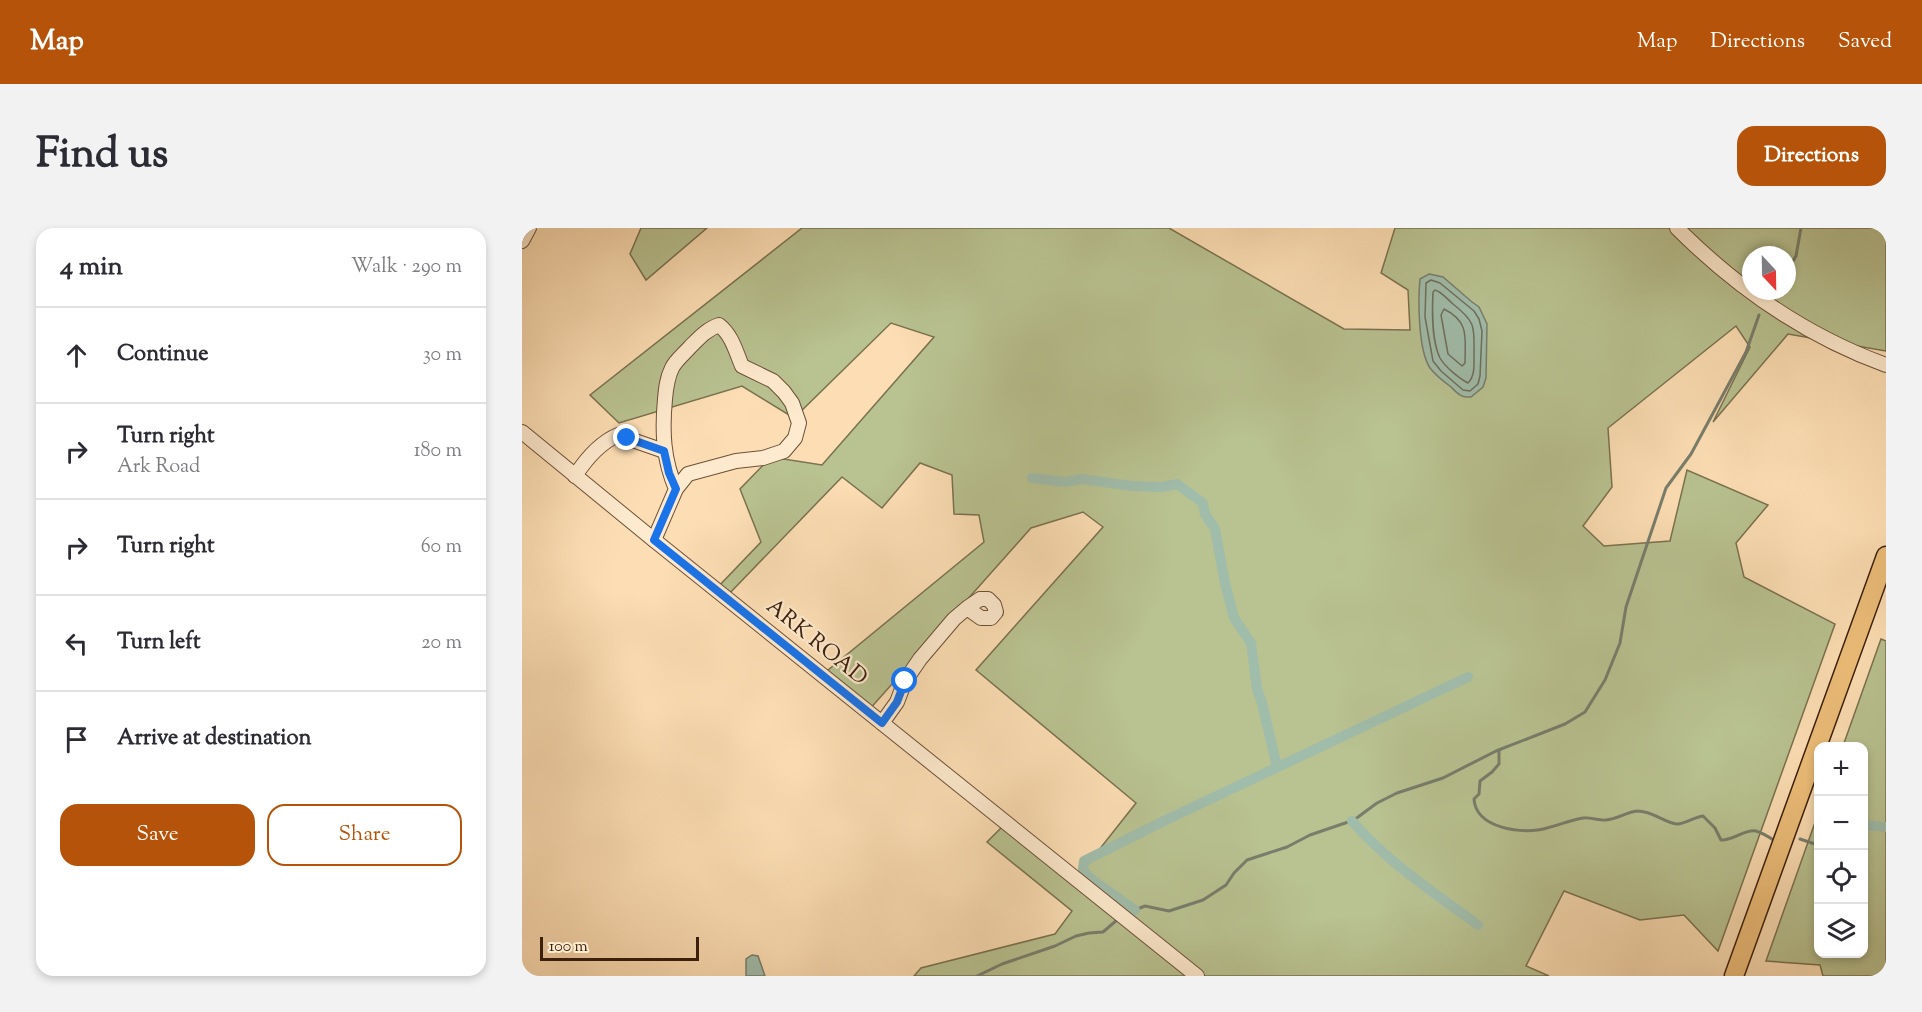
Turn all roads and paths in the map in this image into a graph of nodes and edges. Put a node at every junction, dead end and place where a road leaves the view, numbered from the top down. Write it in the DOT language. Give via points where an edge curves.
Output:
graph roads {
  1 [pos="529,228"];
  2 [pos="1677,228"];
  3 [pos="522,242"];
  4 [pos="1886,365"];
  5 [pos="522,432"];
  6 [pos="664,451"];
  7 [pos="575,476"];
  8 [pos="676,489"];
  9 [pos="654,540"];
  10 [pos="1886,556"];
  11 [pos="967,608"];
  12 [pos="882,723"];
  13 [pos="1197,976"];
  14 [pos="1734,976"];
  1 -- 3 [label="street"];
  2 -- 4 [label="street" via="1769,306 1808,330"];
  5 -- 7 [label="street, ARK ROAD"];
  6 -- 7 [label="street" via="618,435 592,454"];
  6 -- 8 [label="street"];
  6 -- 8 [label="street" via="667,379 673,365 700,336 719,325 735,347 742,366 773,381 784,392 799,423 795,438 784,451 688,474"];
  7 -- 9 [label="street, ARK ROAD"];
  8 -- 9 [label="street"];
  9 -- 12 [label="street, ARK ROAD"];
  10 -- 14 [label="main road"];
  11 -- 12 [label="street" via="920,659"];
  12 -- 13 [label="street, ARK ROAD"];
}
